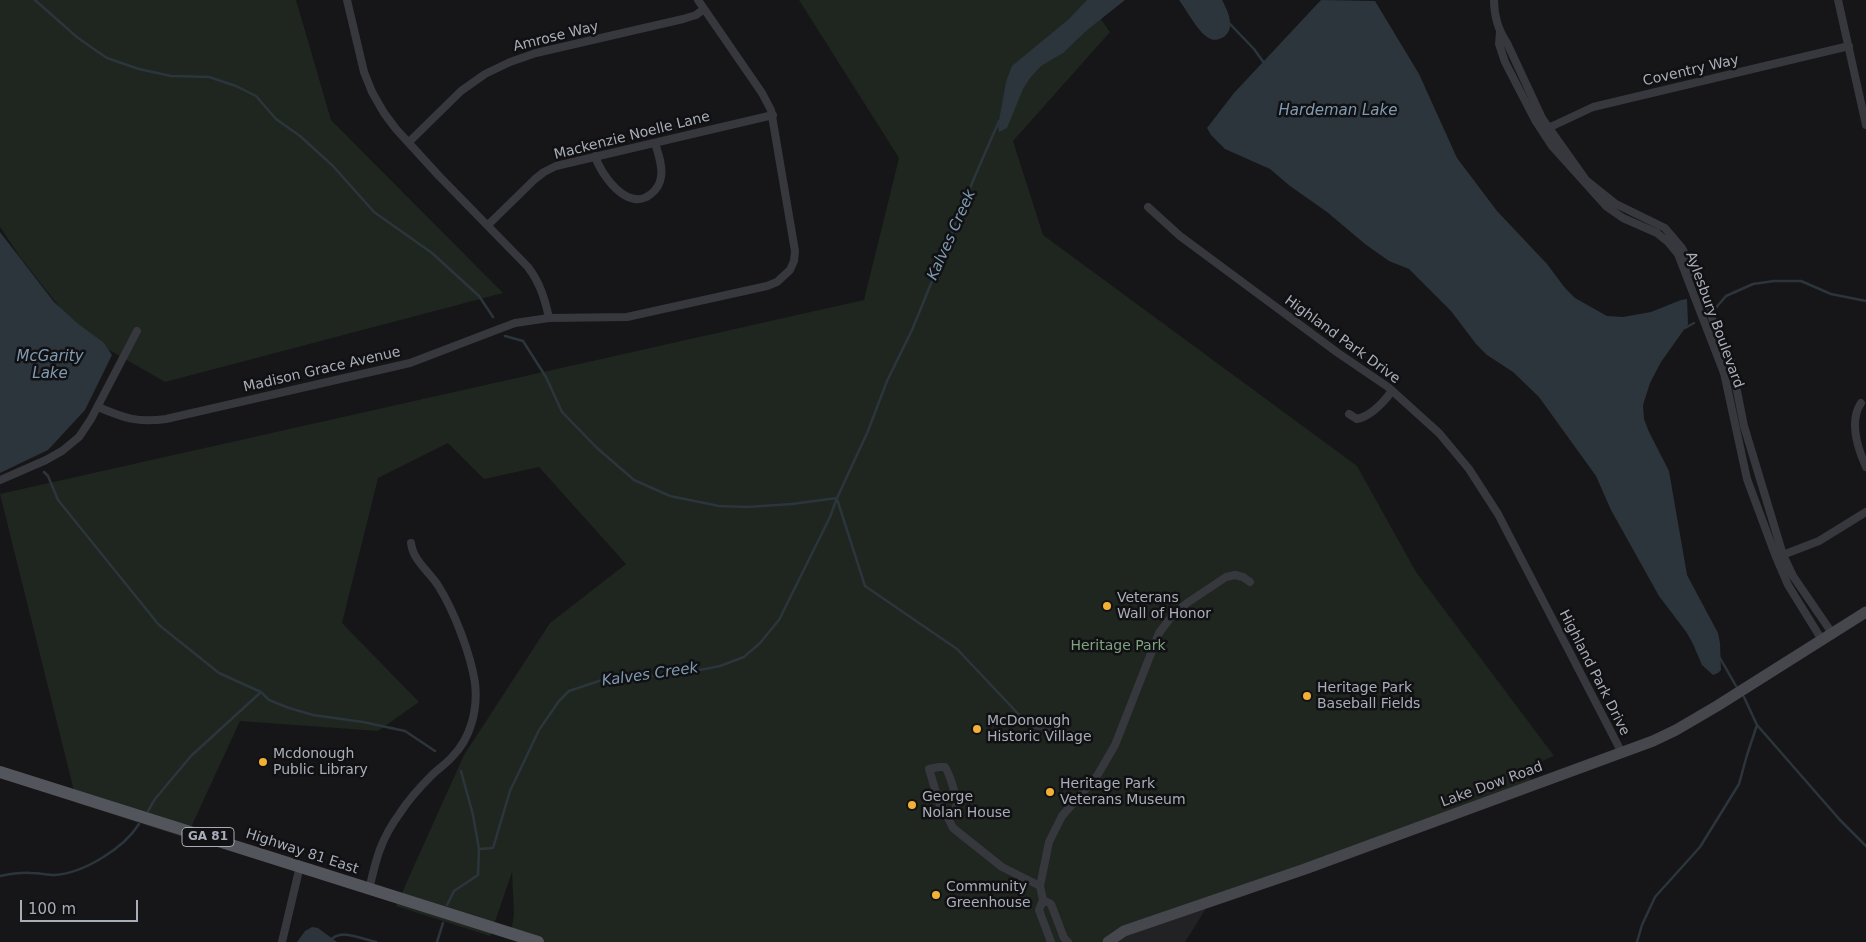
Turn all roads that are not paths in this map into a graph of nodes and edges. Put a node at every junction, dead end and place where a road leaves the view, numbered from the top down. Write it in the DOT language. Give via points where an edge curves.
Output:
graph roads {
  1 [pos="347,0"];
  2 [pos="698,0"];
  3 [pos="1494,0"];
  4 [pos="1838,0"];
  5 [pos="704,10"];
  6 [pos="1849,46"];
  7 [pos="773,115"];
  8 [pos="1866,125"];
  9 [pos="1545,129"];
  10 [pos="409,142"];
  11 [pos="655,143"];
  12 [pos="595,156"];
  13 [pos="1148,207"];
  14 [pos="488,226"];
  15 [pos="549,318"];
  16 [pos="137,332"];
  17 [pos="1392,391"];
  18 [pos="1861,403"];
  19 [pos="98,407"];
  20 [pos="1349,414"];
  21 [pos="1866,467"];
  22 [pos="0,480"];
  23 [pos="1866,512"];
  24 [pos="411,543"];
  25 [pos="1779,556"];
  26 [pos="1250,582"];
  27 [pos="1866,612"];
  28 [pos="1832,633"];
  29 [pos="1822,640"];
  30 [pos="1622,753"];
  31 [pos="927,759"];
  32 [pos="930,769"];
  33 [pos="0,772"];
  34 [pos="948,818"];
  35 [pos="300,866"];
  36 [pos="1040,886"];
  37 [pos="369,890"];
  38 [pos="1043,900"];
  39 [pos="282,942"];
  40 [pos="538,942"];
  41 [pos="1051,942"];
  42 [pos="1067,942"];
  43 [pos="1108,942"];
  1 -- 10 [label="street" via="367,82 384,113"];
  2 -- 5 [label="street, Madison Grace Avenue"];
  3 -- 9 [label="street, Aylesbury Boulevard" via="1499,44 1505,62"];
  4 -- 6 [label="street"];
  5 -- 7 [label="street, Madison Grace Avenue" via="762,93"];
  5 -- 10 [label="street, Amrose Way" via="683,19 510,62 461,91"];
  6 -- 8 [label="street"];
  6 -- 9 [label="street, Coventry Way" via="1592,107"];
  7 -- 11 [label="street, Mackenzie Noelle Lane"];
  7 -- 15 [label="street, Madison Grace Avenue" via="796,251 784,277 767,286 627,317"];
  9 -- 25 [label="street, Aylesbury Boulevard" via="1552,146 1607,207 1661,236 1678,254 1724,373 1747,479"];
  9 -- 25 [label="street, Aylesbury Boulevard" via="1586,180 1616,204 1664,228 1682,248 1731,361 1744,426"];
  10 -- 14 [label="street"];
  11 -- 12 [label="street, Mackenzie Noelle Lane"];
  11 -- 12 [label="street" via="661,178 656,189 643,198 632,198 619,191 602,173"];
  12 -- 14 [label="street, Mackenzie Noelle Lane" via="544,172"];
  13 -- 17 [label="street, Highland Park Drive" via="1180,236"];
  14 -- 15 [label="street" via="534,275 544,295"];
  15 -- 19 [label="street, Madison Grace Avenue" via="515,323 410,363 166,419 135,421"];
  16 -- 19 [label="street"];
  17 -- 20 [label="street" via="1365,417 1357,419"];
  17 -- 30 [label="street, Highland Park Drive" via="1439,433 1470,469 1498,514"];
  18 -- 21 [label="street" via="1855,414 1855,425"];
  19 -- 22 [label="street" via="71,445"];
  23 -- 25 [label="street" via="1820,540"];
  24 -- 37 [label="street" via="417,559 438,586 456,618 474,681 476,708 463,744 415,793 386,835 376,855"];
  25 -- 28 [label="street, Aylesbury Boulevard"];
  25 -- 29 [label="street, Aylesbury Boulevard" via="1788,585"];
  26 -- 36 [label="street" via="1235,575 1226,577 1187,603 1159,634 1115,745 1097,776 1062,816 1049,842"];
  27 -- 28 [label="street, Lake Dow Road"];
  28 -- 29 [label="street, Lake Dow Road"];
  29 -- 30 [label="street, Lake Dow Road" via="1676,730"];
  30 -- 43 [label="street, Lake Dow Road" via="1124,932"];
  31 -- 32 [label="street"];
  32 -- 34 [label="street" via="942,812"];
  32 -- 34 [label="street" via="945,767 948,772 956,808"];
  33 -- 35 [label="main road, Highway 81 East / GA 81"];
  34 -- 36 [label="street" via="953,828 1002,867"];
  35 -- 37 [label="main road, Highway 81 East / GA 81"];
  35 -- 39 [label="street"];
  36 -- 38 [label="street"];
  37 -- 40 [label="main road, Highway 81 East / GA 81"];
  38 -- 41 [label="street" via="1039,910"];
  38 -- 42 [label="street" via="1051,904"];
}
